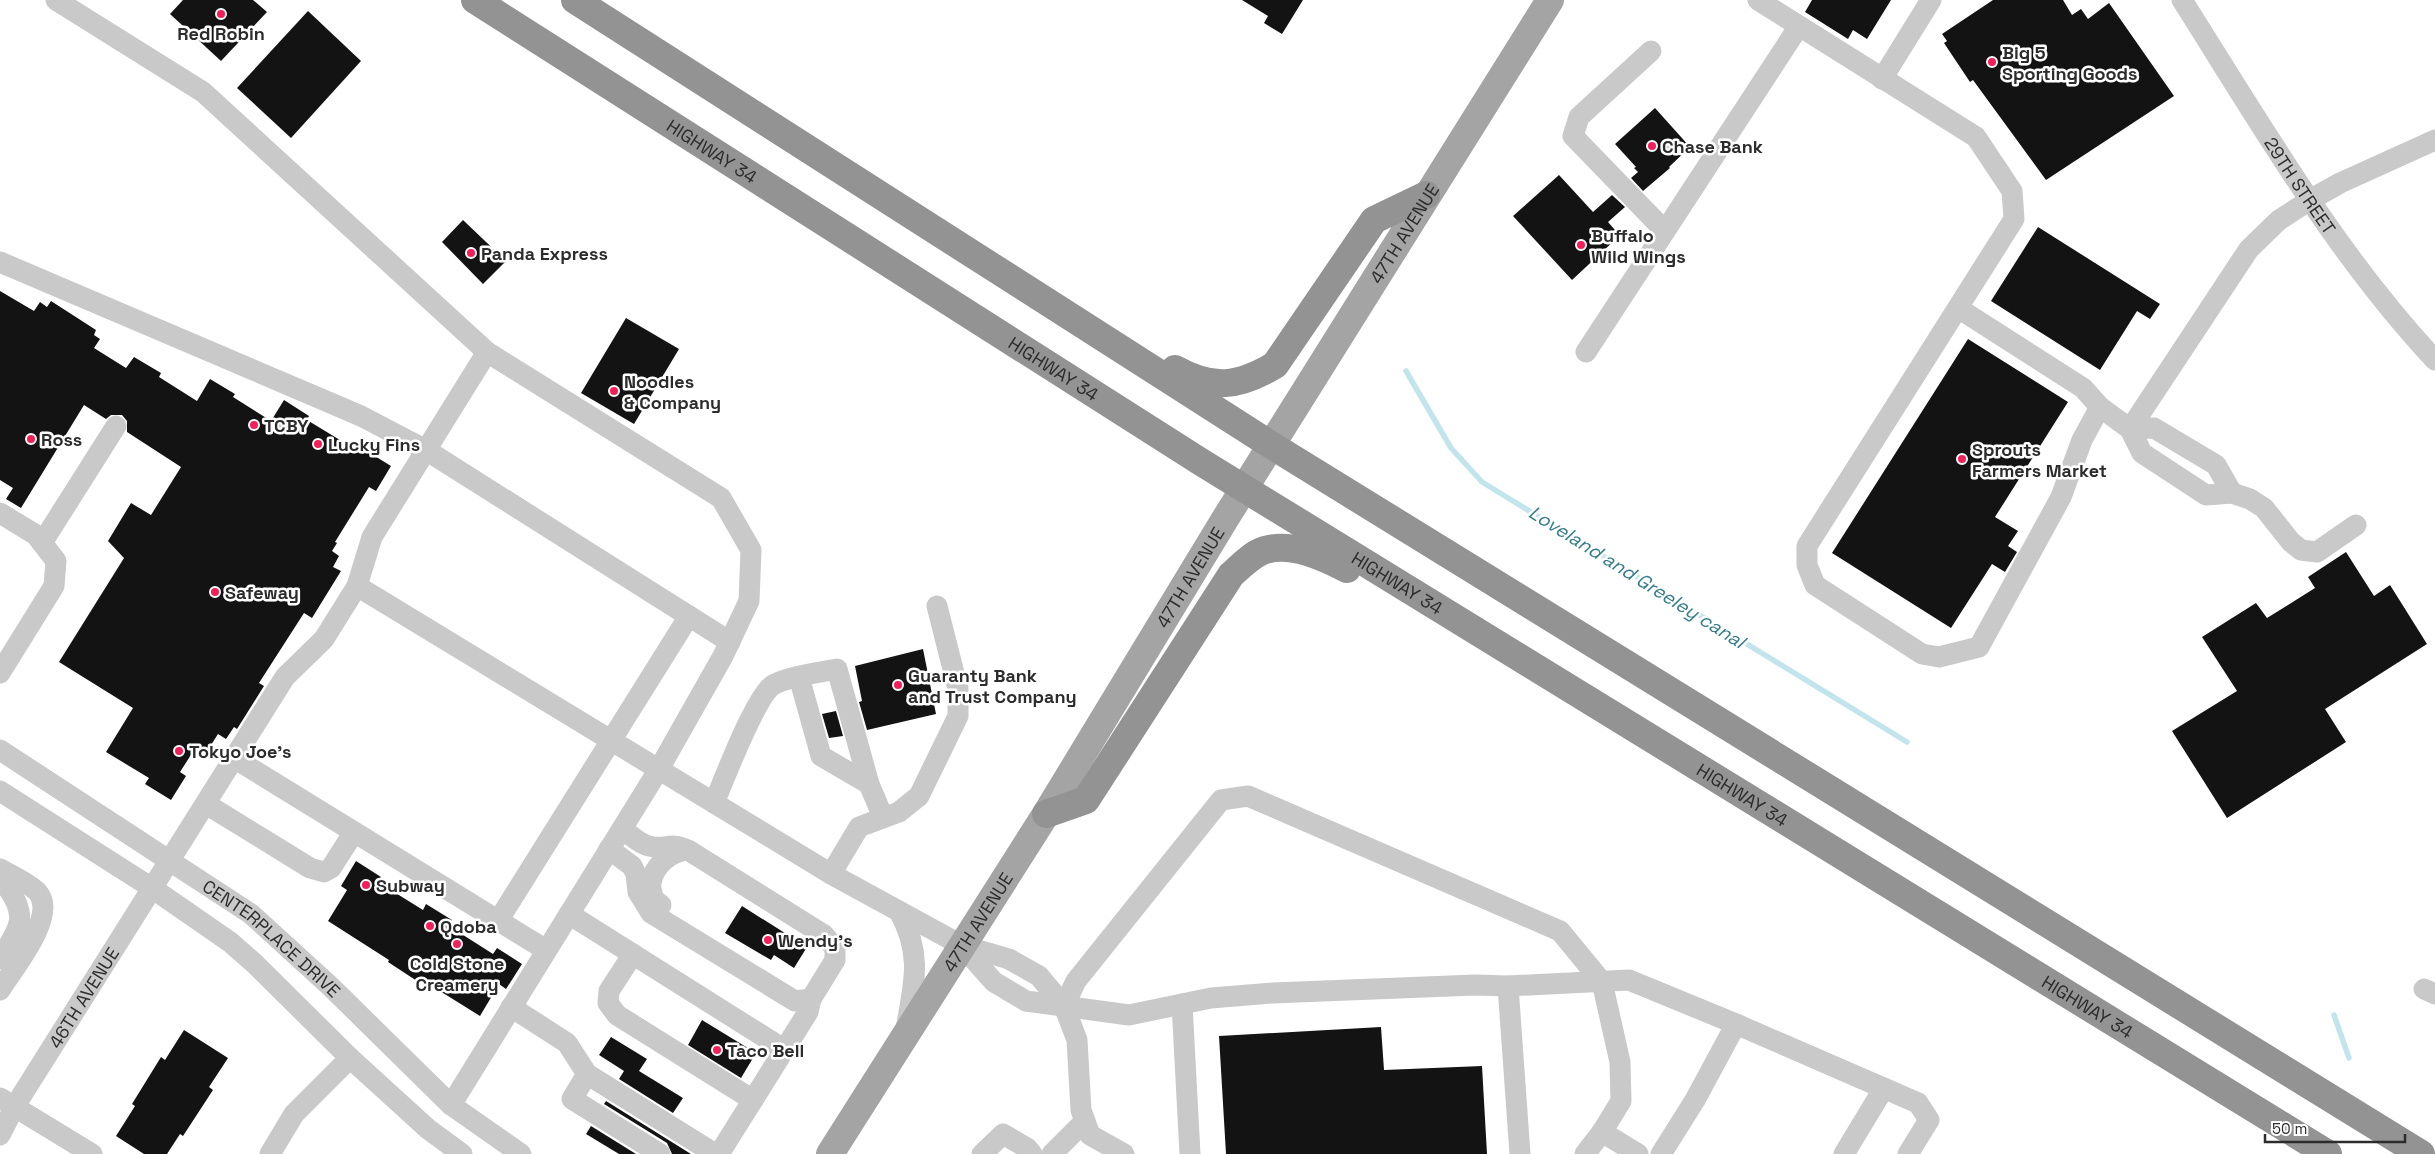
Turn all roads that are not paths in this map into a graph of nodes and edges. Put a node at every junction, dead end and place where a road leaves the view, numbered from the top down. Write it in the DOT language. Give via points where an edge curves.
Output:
graph roads {
  1 [pos="56,0"];
  2 [pos="475,0"];
  3 [pos="575,0"];
  4 [pos="1550,0"];
  5 [pos="1758,0"];
  6 [pos="1932,0"];
  7 [pos="2182,0"];
  8 [pos="1799,26"];
  9 [pos="1651,51"];
  10 [pos="1882,78"];
  11 [pos="2435,140"];
  12 [pos="1426,195"];
  13 [pos="2310,200"];
  14 [pos="1664,231"];
  15 [pos="0,262"];
  16 [pos="1028,290"];
  17 [pos="1958,308"];
  18 [pos="487,352"];
  19 [pos="1586,352"];
  20 [pos="2435,360"];
  21 [pos="2100,407"];
  22 [pos="116,426"];
  23 [pos="2130,429"];
  24 [pos="1271,445"];
  25 [pos="426,450"];
  26 [pos="1244,488"];
  27 [pos="2232,493"];
  28 [pos="0,513"];
  29 [pos="2356,525"];
  30 [pos="42,543"];
  31 [pos="357,586"];
  32 [pos="937,606"];
  33 [pos="689,616"];
  34 [pos="730,642"];
  35 [pos="0,673"];
  36 [pos="798,677"];
  37 [pos="1571,690"];
  38 [pos="611,740"];
  39 [pos="0,750"];
  40 [pos="234,758"];
  41 [pos="659,769"];
  42 [pos="869,784"];
  43 [pos="0,791"];
  44 [pos="714,803"];
  45 [pos="206,804"];
  46 [pos="1046,814"];
  47 [pos="883,817"];
  48 [pos="622,829"];
  49 [pos="354,832"];
  50 [pos="609,849"];
  51 [pos="688,850"];
  52 [pos="170,860"];
  53 [pos="831,874"];
  54 [pos="2,879"];
  55 [pos="152,888"];
  56 [pos="899,911"];
  57 [pos="569,914"];
  58 [pos="498,921"];
  59 [pos="961,945"];
  60 [pos="546,950"];
  61 [pos="632,954"];
  62 [pos="0,959"];
  63 [pos="0,976"];
  64 [pos="1602,982"];
  65 [pos="1508,986"];
  66 [pos="0,990"];
  67 [pos="803,1000"];
  68 [pos="1182,1004"];
  69 [pos="1064,1006"];
  70 [pos="511,1007"];
  71 [pos="1736,1024"];
  72 [pos="904,1037"];
  73 [pos="785,1050"];
  74 [pos="350,1058"];
  75 [pos="587,1074"];
  76 [pos="1884,1088"];
  77 [pos="753,1100"];
  78 [pos="8,1102"];
  79 [pos="451,1105"];
  80 [pos="1085,1121"];
  81 [pos="1602,1132"];
  82 [pos="0,1135"];
  83 [pos="92,1154"];
  84 [pos="270,1154"];
  85 [pos="462,1154"];
  86 [pos="521,1154"];
  87 [pos="660,1154"];
  88 [pos="715,1154"];
  89 [pos="719,1154"];
  90 [pos="830,1154"];
  91 [pos="982,1154"];
  92 [pos="1032,1154"];
  93 [pos="1052,1154"];
  94 [pos="1124,1154"];
  95 [pos="1190,1154"];
  96 [pos="1520,1154"];
  97 [pos="1585,1154"];
  98 [pos="1638,1154"];
  99 [pos="1661,1154"];
  100 [pos="1844,1154"];
  101 [pos="1908,1154"];
  102 [pos="2328,1154"];
  103 [pos="2421,1154"];
  1 -- 18 [label="street" via="202,92"];
  2 -- 26 [label="highway, HIGHWAY 34"];
  3 -- 16 [label="highway"];
  4 -- 12 [label="main road, 47TH AVENUE"];
  5 -- 8 [label="street"];
  6 -- 10 [label="street"];
  7 -- 13 [label="street, 29TH STREET"];
  8 -- 10 [label="street"];
  8 -- 14 [label="street"];
  9 -- 14 [label="street" via="1579,117 1573,136"];
  10 -- 17 [label="street" via="1976,137 2012,191 2014,219"];
  11 -- 13 [label="street"];
  12 -- 16 [label="highway" via="1374,220 1275,365 1256,376 1227,385 1205,382 1178,372"];
  12 -- 24 [label="main road, 47TH AVENUE"];
  13 -- 20 [label="street, 29TH STREET" via="2366,278"];
  13 -- 23 [label="street" via="2279,220 2249,249"];
  14 -- 19 [label="street"];
  15 -- 25 [label="street" via="361,416"];
  16 -- 24 [label="highway"];
  17 -- 21 [label="street" via="2083,388"];
  17 -- 21 [label="street" via="1808,546 1807,565 1815,585 1922,654 1939,657 1979,647 2062,497 2082,440"];
  18 -- 25 [label="street, 46TH AVENUE"];
  18 -- 34 [label="street" via="721,498 751,550 749,601"];
  21 -- 23 [label="street"];
  22 -- 30 [label="street"];
  23 -- 27 [label="street" via="2154,428 2216,465"];
  23 -- 27 [label="street" via="2142,454 2206,495"];
  24 -- 26 [label="main road, 47TH AVENUE"];
  24 -- 103 [label="highway"];
  25 -- 31 [label="street, 46TH AVENUE" via="372,537"];
  25 -- 33 [label="street"];
  26 -- 37 [label="highway, HIGHWAY 34"];
  26 -- 46 [label="main road, 47TH AVENUE"];
  27 -- 29 [label="street" via="2264,508 2291,542 2308,552 2317,552"];
  28 -- 30 [label="street" via="36,535"];
  30 -- 35 [label="street" via="56,561 54,586"];
  31 -- 38 [label="street"];
  31 -- 40 [label="street, 46TH AVENUE" via="324,639 285,677"];
  32 -- 47 [label="street" via="958,688 958,716 919,796 899,812"];
  33 -- 34 [label="street"];
  33 -- 38 [label="street"];
  34 -- 41 [label="street"];
  36 -- 42 [label="street" via="821,756"];
  36 -- 42 [label="street" via="837,669"];
  36 -- 44 [label="street" via="772,686 756,708"];
  37 -- 46 [label="highway" via="1336,563 1289,548 1266,550 1243,563 1231,575 1086,800"];
  37 -- 102 [label="highway, HIGHWAY 34"];
  38 -- 41 [label="street"];
  38 -- 58 [label="street"];
  39 -- 52 [label="street, CENTERPLACE DRIVE"];
  40 -- 45 [label="street, 46TH AVENUE"];
  40 -- 49 [label="street"];
  41 -- 44 [label="street"];
  41 -- 48 [label="street"];
  42 -- 47 [label="street"];
  43 -- 55 [label="street, CENTERPLACE DRIVE"];
  44 -- 53 [label="street"];
  45 -- 49 [label="street" via="310,868 324,872 331,868"];
  45 -- 52 [label="street, 46TH AVENUE"];
  46 -- 59 [label="main road, 47TH AVENUE"];
  47 -- 53 [label="street" via="858,827"];
  48 -- 50 [label="street"];
  48 -- 51 [label="street" via="647,846 657,848 674,844"];
  49 -- 58 [label="street"];
  50 -- 57 [label="street"];
  50 -- 67 [label="street" via="632,866 638,892 651,912"];
  51 -- 67 [label="street" via="824,935 835,948 835,960"];
  51 -- 67 [label="street" via="673,852 660,864 650,884 653,899 791,985"];
  52 -- 55 [label="street, 46TH AVENUE"];
  52 -- 79 [label="street, CENTERPLACE DRIVE" via="251,914"];
  53 -- 56 [label="street"];
  54 -- 62 [label="street" via="14,896 22,917 19,929"];
  54 -- 63 [label="street" via="29,904 31,914 28,931"];
  54 -- 66 [label="street" via="39,894 45,911 39,928"];
  55 -- 74 [label="street, CENTERPLACE DRIVE" via="254,962"];
  55 -- 78 [label="street, 46TH AVENUE"];
  56 -- 59 [label="street"];
  56 -- 72 [label="street" via="910,932 915,979"];
  57 -- 60 [label="street"];
  57 -- 61 [label="street"];
  58 -- 60 [label="street"];
  59 -- 69 [label="street" via="1009,959 1039,976"];
  59 -- 69 [label="street" via="994,982 1026,1001"];
  59 -- 72 [label="main road, 47TH AVENUE"];
  60 -- 70 [label="street"];
  61 -- 73 [label="street"];
  61 -- 77 [label="street" via="609,991 608,1003 617,1015"];
  64 -- 65 [label="street"];
  64 -- 69 [label="street" via="1560,931 1248,796 1221,800 1076,981"];
  64 -- 71 [label="street" via="1628,980"];
  64 -- 81 [label="street" via="1620,1062 1621,1101"];
  65 -- 68 [label="street" via="1273,993"];
  65 -- 96 [label="street"];
  67 -- 73 [label="street" via="808,1012"];
  68 -- 69 [label="street" via="1129,1015"];
  68 -- 95 [label="street"];
  69 -- 80 [label="street" via="1077,1040 1081,1110"];
  70 -- 75 [label="street" via="567,1043"];
  70 -- 79 [label="street"];
  71 -- 76 [label="street"];
  71 -- 99 [label="street"];
  72 -- 90 [label="main road, 47TH AVENUE"];
  73 -- 77 [label="street"];
  74 -- 84 [label="street" via="294,1114"];
  74 -- 85 [label="street, CENTERPLACE DRIVE"];
  75 -- 87 [label="street" via="572,1099"];
  75 -- 88 [label="street"];
  76 -- 100 [label="street"];
  76 -- 101 [label="street" via="1918,1103 1929,1120"];
  77 -- 89 [label="street"];
  78 -- 82 [label="street, 46TH AVENUE"];
  78 -- 83 [label="street"];
  79 -- 86 [label="street, CENTERPLACE DRIVE"];
  80 -- 93 [label="street"];
  80 -- 94 [label="street" via="1090,1135"];
  81 -- 97 [label="street"];
  81 -- 98 [label="street"];
  91 -- 92 [label="street" via="1003,1134"];
}
